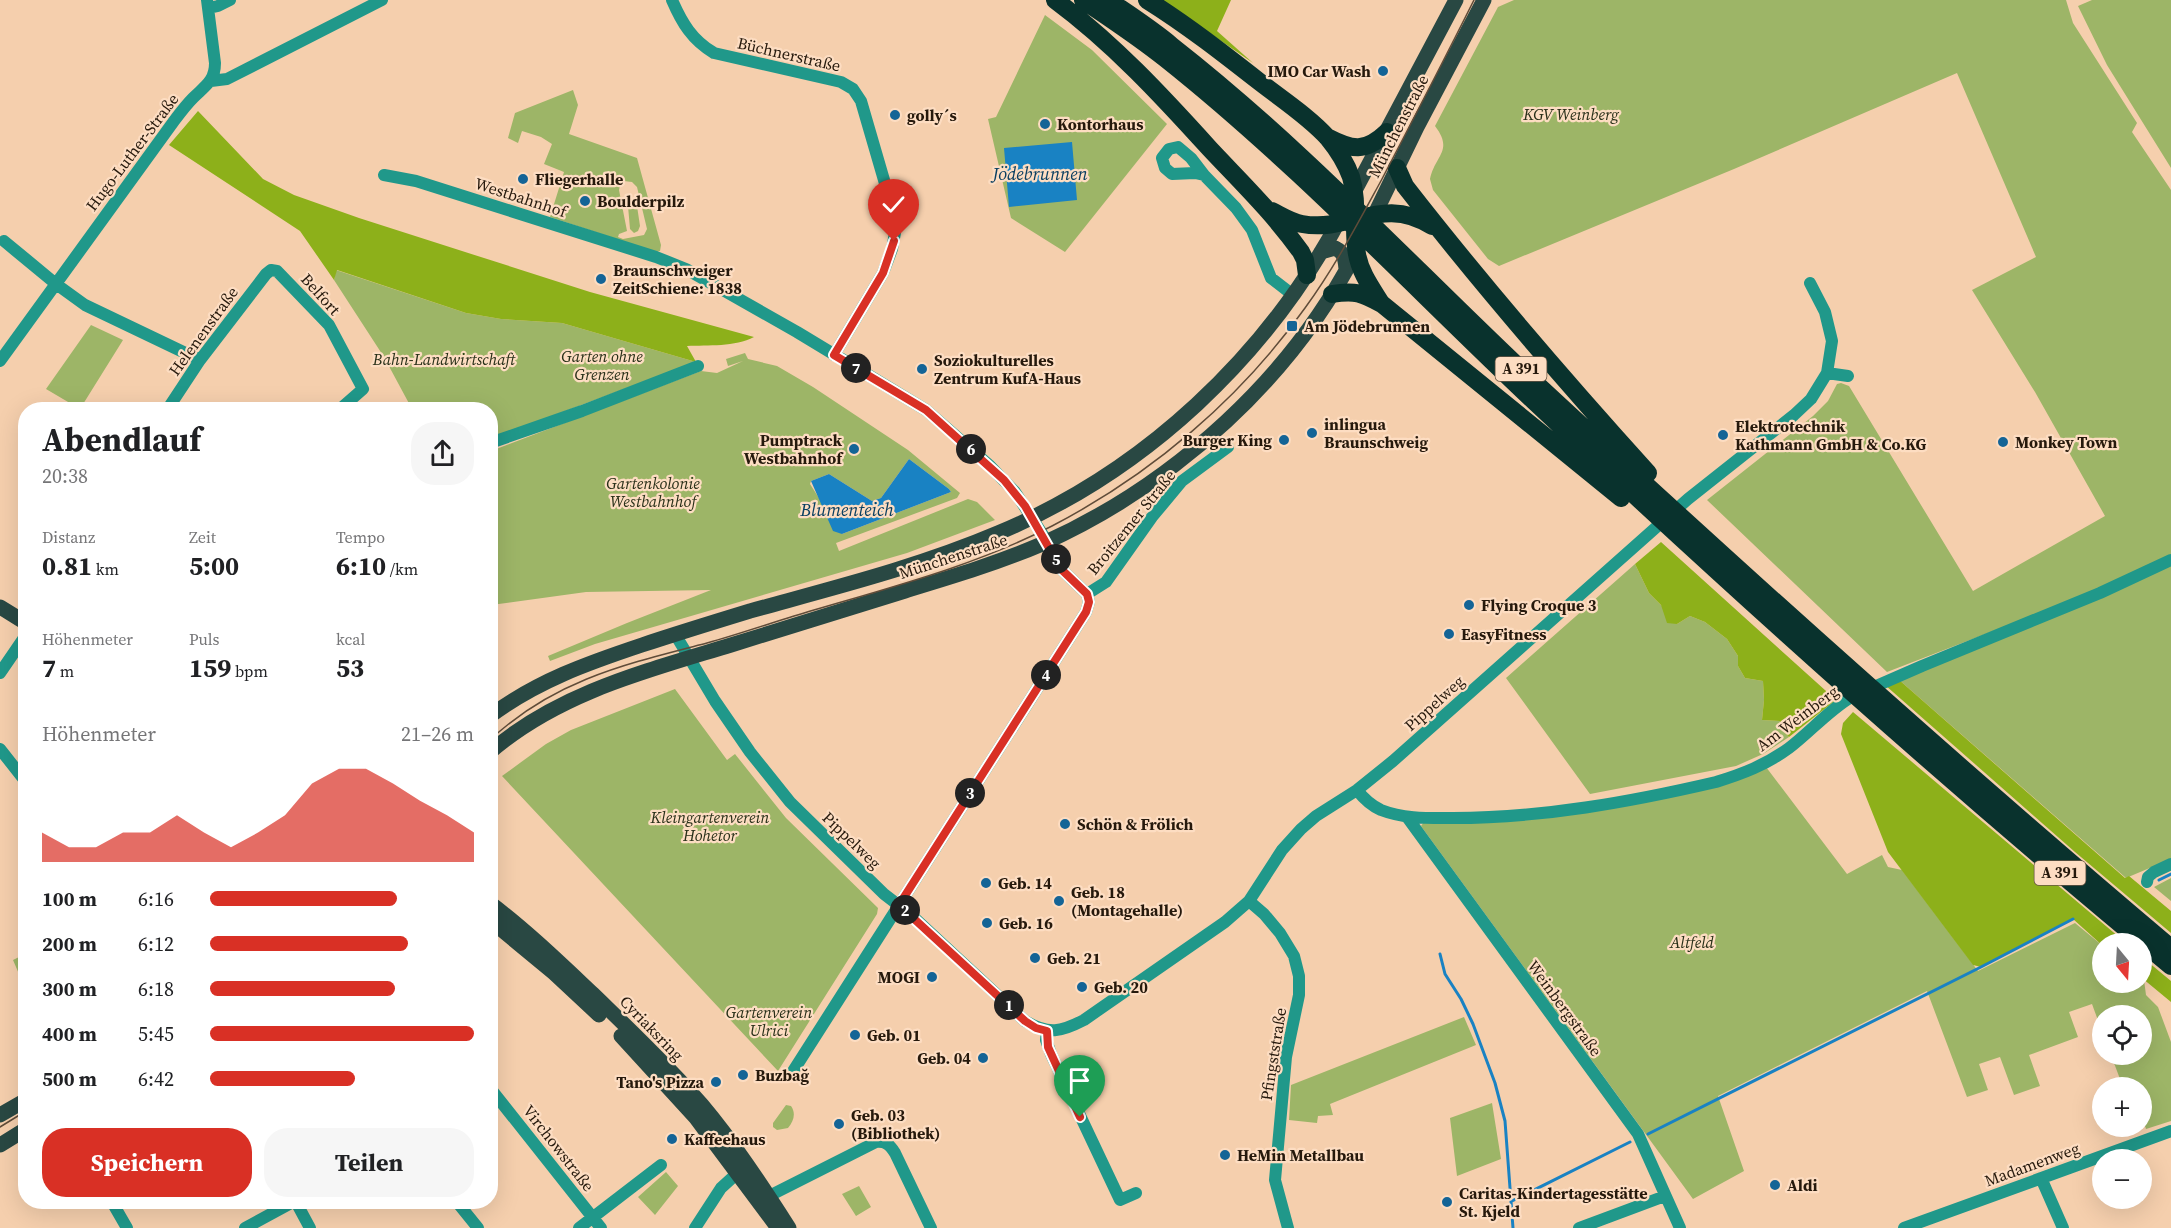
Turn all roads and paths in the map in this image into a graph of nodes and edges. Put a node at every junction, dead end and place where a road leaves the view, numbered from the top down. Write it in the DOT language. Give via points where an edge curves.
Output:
graph roads {
  1 [pos="230,0"];
  2 [pos="382,0"];
  3 [pos="672,0"];
  4 [pos="1055,0"];
  5 [pos="1083,0"];
  6 [pos="1108,0"];
  7 [pos="1147,0"];
  8 [pos="1456,0"];
  9 [pos="1484,0"];
  10 [pos="208,4"];
  11 [pos="212,81"];
  12 [pos="1387,132"];
  13 [pos="1326,137"];
  14 [pos="1397,168"];
  15 [pos="1308,174"];
  16 [pos="384,175"];
  17 [pos="1204,175"];
  18 [pos="1354,192"];
  19 [pos="1266,207"];
  20 [pos="1374,214"];
  21 [pos="1356,218"];
  22 [pos="1337,224"];
  23 [pos="1443,233"];
  24 [pos="4,242"];
  25 [pos="1321,252"];
  26 [pos="1356,252"];
  27 [pos="1346,269"];
  28 [pos="266,274"];
  29 [pos="1307,275"];
  30 [pos="1810,283"];
  31 [pos="56,284"];
  32 [pos="1332,294"];
  33 [pos="1293,296"];
  34 [pos="1382,304"];
  35 [pos="834,355"];
  36 [pos="200,360"];
  37 [pos="0,361"];
  38 [pos="698,366"];
  39 [pos="1827,373"];
  40 [pos="1848,376"];
  41 [pos="172,402"];
  42 [pos="348,402"];
  43 [pos="498,440"];
  44 [pos="1228,447"];
  45 [pos="1637,487"];
  46 [pos="1708,553"];
  47 [pos="2171,560"];
  48 [pos="0,597"];
  49 [pos="1088,598"];
  50 [pos="0,607"];
  51 [pos="18,608"];
  52 [pos="18,618"];
  53 [pos="675,634"];
  54 [pos="18,647"];
  55 [pos="687,658"];
  56 [pos="0,673"];
  57 [pos="1877,704"];
  58 [pos="498,711"];
  59 [pos="498,746"];
  60 [pos="0,749"];
  61 [pos="18,772"];
  62 [pos="1357,790"];
  63 [pos="1407,817"];
  64 [pos="2171,864"];
  65 [pos="2147,882"];
  66 [pos="1249,901"];
  67 [pos="899,905"];
  68 [pos="498,910"];
  69 [pos="498,927"];
  70 [pos="2171,948"];
  71 [pos="2171,966"];
  72 [pos="1047,1031"];
  73 [pos="790,1076"];
  74 [pos="498,1098"];
  75 [pos="18,1105"];
  76 [pos="0,1115"];
  77 [pos="2171,1131"];
  78 [pos="18,1134"];
  79 [pos="0,1145"];
  80 [pos="661,1165"];
  81 [pos="742,1169"];
  82 [pos="2042,1178"];
  83 [pos="1136,1194"];
  84 [pos="1665,1196"];
  85 [pos="763,1199"];
  86 [pos="115,1209"];
  87 [pos="281,1209"];
  88 [pos="298,1209"];
  89 [pos="463,1209"];
  90 [pos="593,1217"];
  91 [pos="127,1228"];
  92 [pos="245,1228"];
  93 [pos="310,1228"];
  94 [pos="478,1228"];
  95 [pos="579,1228"];
  96 [pos="601,1228"];
  97 [pos="695,1228"];
  98 [pos="778,1228"];
  99 [pos="789,1228"];
  100 [pos="931,1228"];
  101 [pos="1288,1228"];
  102 [pos="1579,1228"];
  103 [pos="1680,1228"];
  104 [pos="1904,1228"];
  105 [pos="2063,1228"];
  1 -- 10 [label="street"];
  2 -- 11 [label="street, Hugo-Luther-Straße" via="227,79"];
  3 -- 35 [label="street, Büchnerstraße" via="683,25 714,53 841,82 853,89 861,101 893,211 895,233 883,273"];
  4 -- 19 [label="highway" via="1148,82"];
  5 -- 15 [label="highway, A 391" via="1165,58 1263,142"];
  6 -- 15 [label="highway, A 391" via="1239,101"];
  7 -- 13 [label="highway" via="1220,51"];
  8 -- 12 [label="main road, Münchenstraße"];
  9 -- 14 [label="main road, Münchenstraße"];
  10 -- 11 [label="street" via="215,63"];
  11 -- 31 [label="street, Hugo-Luther-Straße" via="178,116"];
  12 -- 13 [label="highway" via="1371,145 1359,148"];
  12 -- 18 [label="main road, Münchenstraße"];
  13 -- 18 [label="highway" via="1347,168"];
  14 -- 20 [label="main road, Münchenstraße"];
  14 -- 23 [label="highway" via="1406,186"];
  15 -- 45 [label="highway, A 391"];
  16 -- 35 [label="street, Westbahnhof" via="435,187 676,265"];
  17 -- 33 [label="street" via="1252,230 1271,278"];
  18 -- 21 [label="highway"];
  18 -- 22 [label="main road, Münchenstraße"];
  19 -- 22 [label="highway" via="1300,224"];
  19 -- 29 [label="highway" via="1301,252"];
  20 -- 21 [label="highway"];
  20 -- 23 [label="highway" via="1389,212 1418,217"];
  20 -- 26 [label="main road, Münchenstraße"];
  21 -- 22 [label="highway"];
  21 -- 26 [label="highway"];
  22 -- 25 [label="main road, Münchenstraße"];
  23 -- 45 [label="highway" via="1559,374"];
  24 -- 31 [label="street"];
  25 -- 27 [label="main road" via="1340,250"];
  25 -- 29 [label="main road, Münchenstraße"];
  26 -- 27 [label="main road, Münchenstraße"];
  26 -- 34 [label="highway" via="1359,266"];
  27 -- 32 [label="main road, Münchenstraße"];
  28 -- 36 [label="street, Helenenstraße"];
  28 -- 42 [label="street, Belfort" via="277,271 329,325 363,389"];
  29 -- 33 [label="main road, Münchenstraße"];
  30 -- 39 [label="street, Pippelweg" via="1830,329"];
  31 -- 36 [label="street" via="93,309"];
  31 -- 37 [label="street, Hugo-Luther-Straße"];
  32 -- 34 [label="highway" via="1350,291"];
  32 -- 55 [label="main road, Münchenstraße" via="1281,364 1215,432 1129,496 1055,538 1012,556"];
  33 -- 53 [label="main road, Münchenstraße" via="1237,365 1171,427 1089,486 1041,513 999,533 896,569"];
  34 -- 45 [label="highway"];
  35 -- 49 [label="street, Westbahnhof" via="926,410 989,465 1015,492 1061,569"];
  36 -- 41 [label="street, Helenenstraße"];
  38 -- 43 [label="street"];
  39 -- 40 [label="street"];
  39 -- 62 [label="street, Pippelweg" via="1811,399 1794,415 1688,500"];
  44 -- 49 [label="street, Broitzemer Straße" via="1182,481 1106,582"];
  45 -- 46 [label="highway"];
  45 -- 46 [label="highway, A 391"];
  46 -- 57 [label="highway, A 391"];
  47 -- 63 [label="street, Am Weinberg" via="1851,697 1790,747 1740,775 1691,788 1534,815"];
  48 -- 51 [label="main road"];
  49 -- 67 [label="street, Broitzemer Straße" via="1086,612"];
  50 -- 52 [label="main road"];
  53 -- 55 [label="street, Pippelweg"];
  53 -- 58 [label="main road, Münchenstraße" via="572,669"];
  54 -- 56 [label="street"];
  55 -- 59 [label="main road, Münchenstraße" via="566,702"];
  55 -- 67 [label="street, Pippelweg" via="784,795 825,839"];
  57 -- 70 [label="highway, A 391"];
  57 -- 71 [label="highway, A 391"];
  60 -- 61 [label="street"];
  62 -- 63 [label="street, Am Weinberg" via="1371,805"];
  62 -- 66 [label="street, Pippelweg" via="1301,829 1282,850"];
  63 -- 84 [label="street, Weinbergstraße" via="1638,1134"];
  64 -- 65 [label="street" via="2154,872"];
  66 -- 72 [label="street, Pippelweg" via="1205,937 1084,1020"];
  66 -- 101 [label="street, Pfingststraße" via="1280,933 1294,956 1299,976 1299,995 1286,1057 1275,1180"];
  67 -- 72 [label="street, Pippelweg" via="1025,1021"];
  67 -- 73 [label="street, Broitzemer Straße"];
  68 -- 81 [label="main road, Cyriaksring" via="642,1042 701,1105"];
  69 -- 81 [label="main road, Cyriaksring" via="630,1045"];
  72 -- 83 [label="street" via="1050,1054 1120,1200"];
  74 -- 90 [label="street, Virchowstraße"];
  75 -- 76 [label="main road"];
  77 -- 82 [label="street, Madamenweg"];
  78 -- 79 [label="main road"];
  80 -- 90 [label="street"];
  81 -- 85 [label="main road, Cyriaksring"];
  81 -- 97 [label="street" via="721,1188"];
  82 -- 104 [label="street, Madamenweg"];
  82 -- 105 [label="street"];
  84 -- 102 [label="street"];
  84 -- 103 [label="street, Weinbergstraße"];
  85 -- 98 [label="main road"];
  85 -- 99 [label="main road"];
  85 -- 100 [label="street" via="883,1141 895,1153"];
  86 -- 91 [label="street"];
  87 -- 92 [label="street"];
  88 -- 93 [label="street"];
  89 -- 94 [label="street"];
  90 -- 95 [label="street"];
  90 -- 96 [label="street, Virchowstraße"];
}
